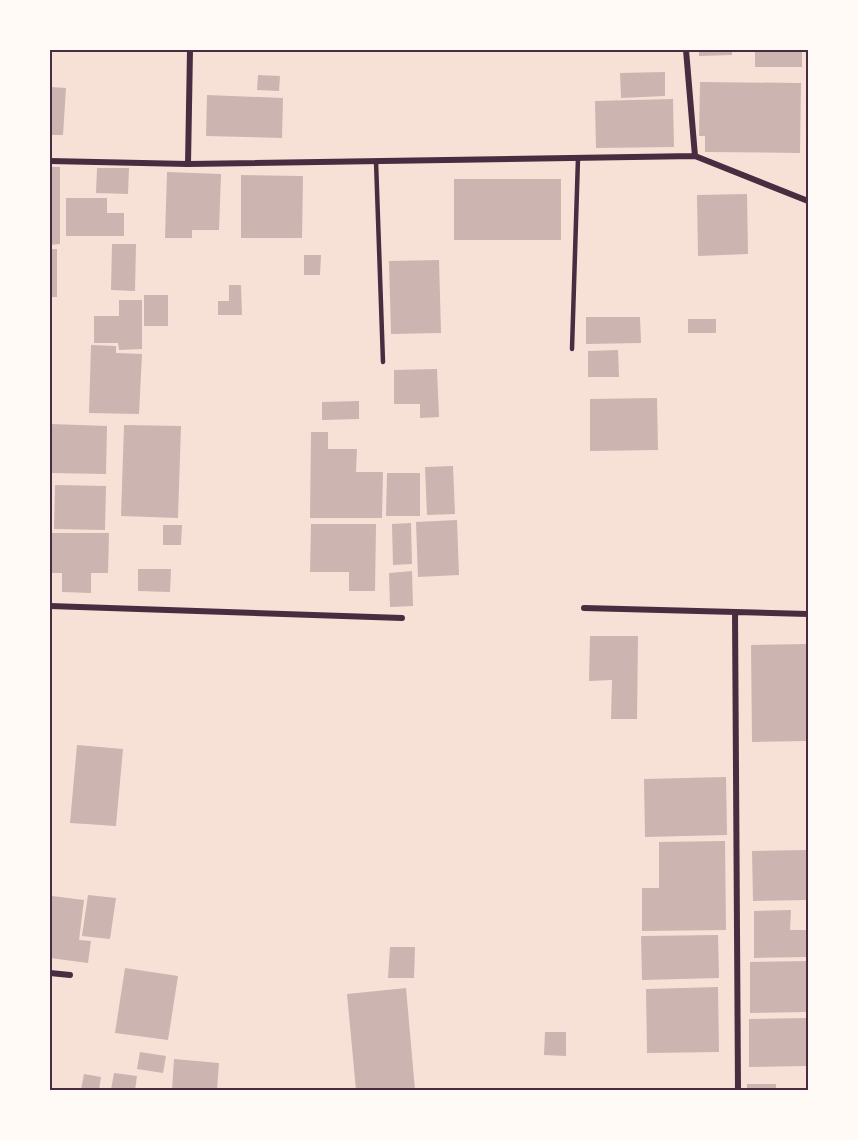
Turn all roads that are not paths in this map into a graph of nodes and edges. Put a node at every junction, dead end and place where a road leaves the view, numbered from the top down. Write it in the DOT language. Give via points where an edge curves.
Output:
graph roads {
  1 [pos="190,50"];
  2 [pos="686,50"];
  3 [pos="695,156"];
  4 [pos="578,158"];
  5 [pos="50,161"];
  6 [pos="376,161"];
  7 [pos="188,164"];
  8 [pos="808,201"];
  9 [pos="572,349"];
  10 [pos="383,362"];
  11 [pos="50,606"];
  12 [pos="584,608"];
  13 [pos="735,612"];
  14 [pos="808,614"];
  15 [pos="402,618"];
  16 [pos="50,973"];
  17 [pos="70,975"];
  18 [pos="738,1090"];
  1 -- 7 [label="street"];
  2 -- 3 [label="street"];
  3 -- 4 [label="street"];
  3 -- 8 [label="street"];
  4 -- 6 [label="street"];
  4 -- 9 [label="lane"];
  5 -- 7 [label="street"];
  6 -- 7 [label="street"];
  6 -- 10 [label="lane"];
  11 -- 15 [label="street"];
  12 -- 13 [label="street"];
  13 -- 14 [label="street"];
  13 -- 18 [label="street"];
  16 -- 17 [label="street"];
}
